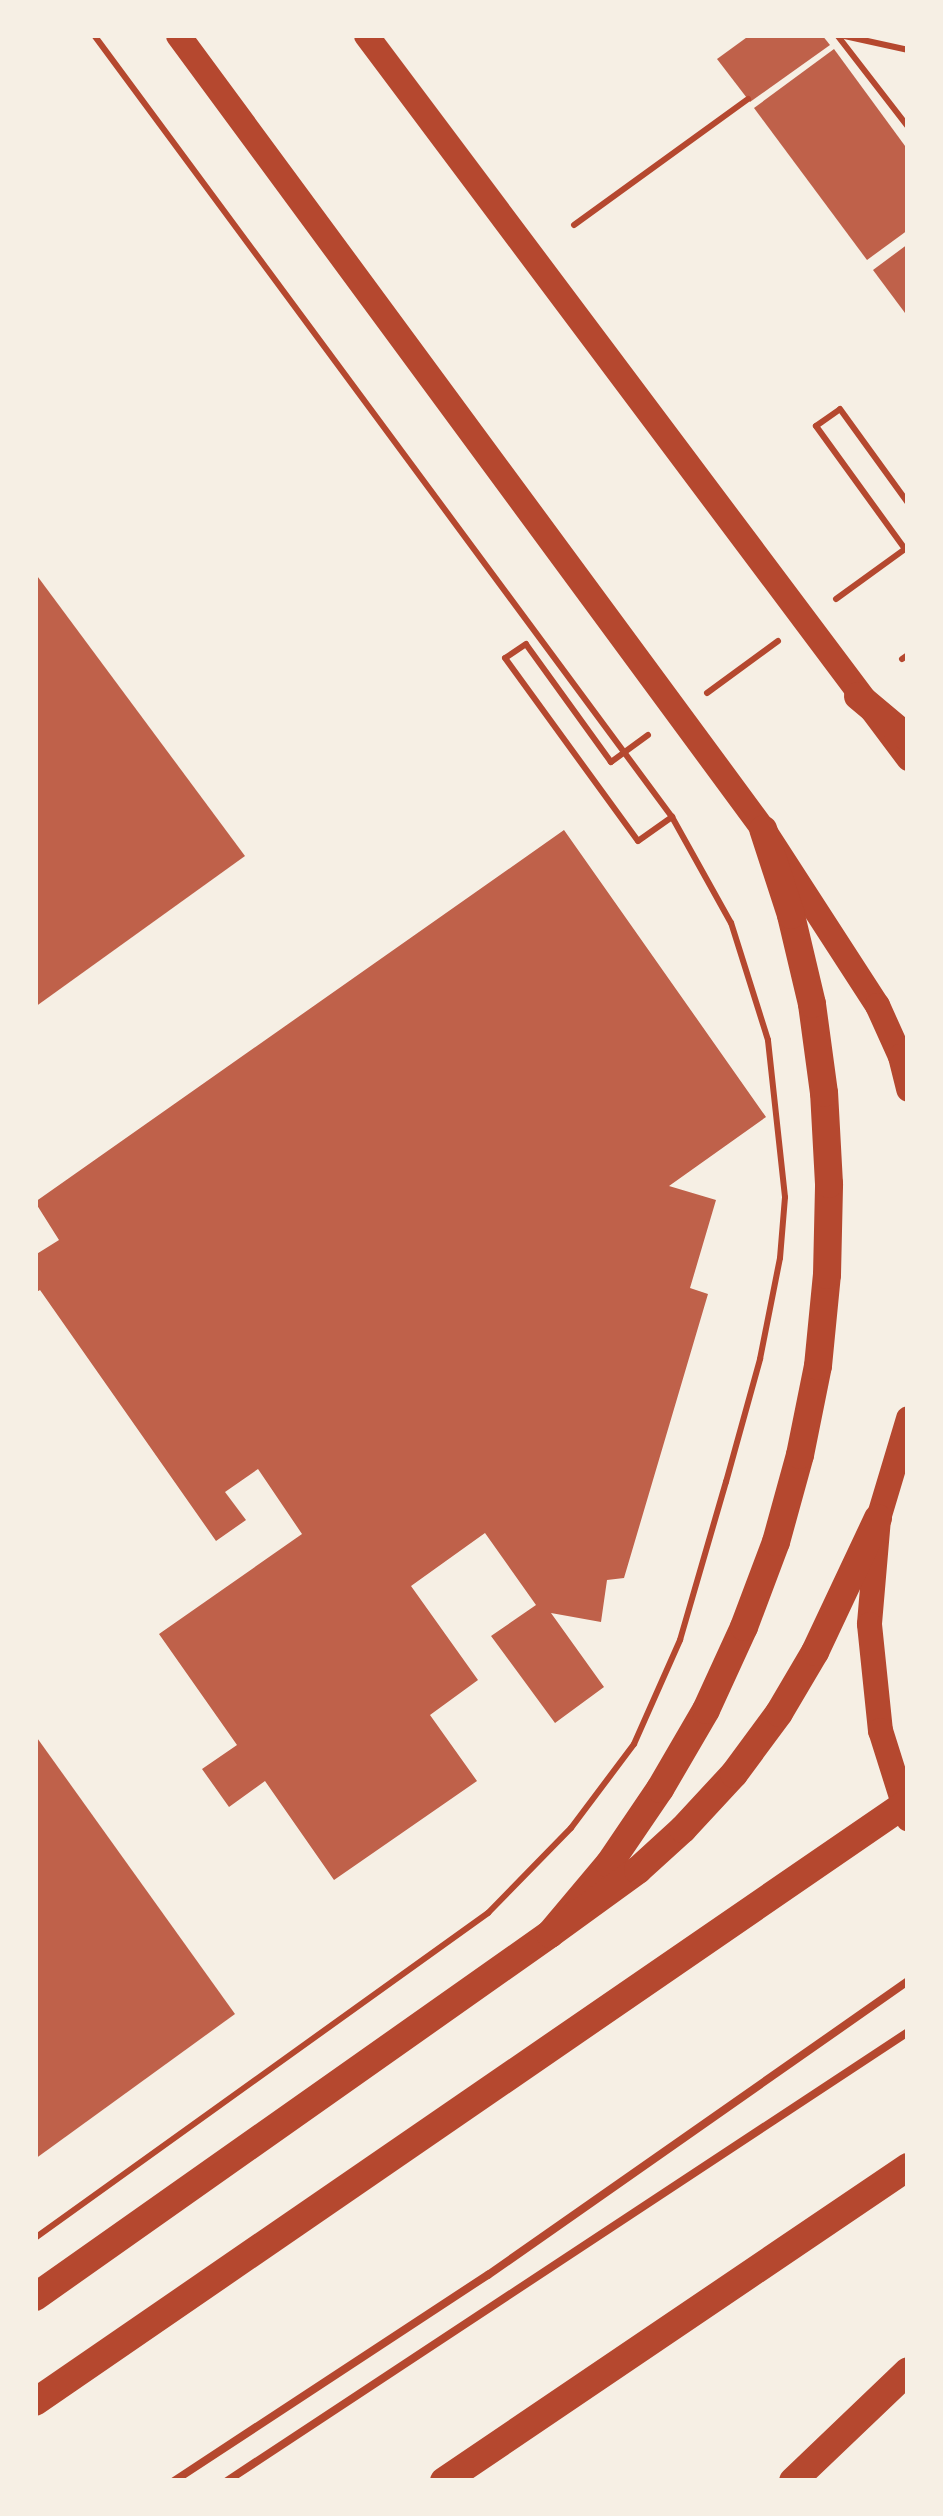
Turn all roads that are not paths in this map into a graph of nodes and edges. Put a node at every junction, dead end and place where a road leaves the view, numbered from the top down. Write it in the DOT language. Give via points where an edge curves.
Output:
graph roads {
  1 [pos="178,35"];
  2 [pos="366,35"];
  3 [pos="858,696"];
  4 [pos="908,738"];
  5 [pos="908,758"];
  6 [pos="763,829"];
  7 [pos="908,1090"];
  8 [pos="908,1418"];
  9 [pos="878,1518"];
  10 [pos="908,1802"];
  11 [pos="908,1819"];
  12 [pos="550,1934"];
  13 [pos="908,1981"];
  14 [pos="908,2032"];
  15 [pos="908,2167"];
  16 [pos="35,2297"];
  17 [pos="908,2371"];
  18 [pos="35,2402"];
  19 [pos="174,2481"];
  20 [pos="227,2481"];
  21 [pos="444,2481"];
  22 [pos="793,2481"];
  1 -- 6 [label="main road"];
  2 -- 3 [label="main road"];
  3 -- 4 [label="highway"];
  3 -- 5 [label="main road"];
  6 -- 7 [label="main road" via="878,1005"];
  6 -- 12 [label="highway" via="808,986 824,1094 827,1275 818,1366 776,1542 706,1710 650,1804"];
  8 -- 9 [label="main road"];
  9 -- 11 [label="main road" via="869,1624 880,1730"];
  9 -- 12 [label="highway" via="815,1652 734,1774 638,1870"];
  10 -- 18 [label="highway"];
  12 -- 16 [label="highway"];
  13 -- 19 [label="lane" via="488,2276"];
  14 -- 20 [label="lane"];
  15 -- 21 [label="highway"];
  17 -- 22 [label="highway"];
}
